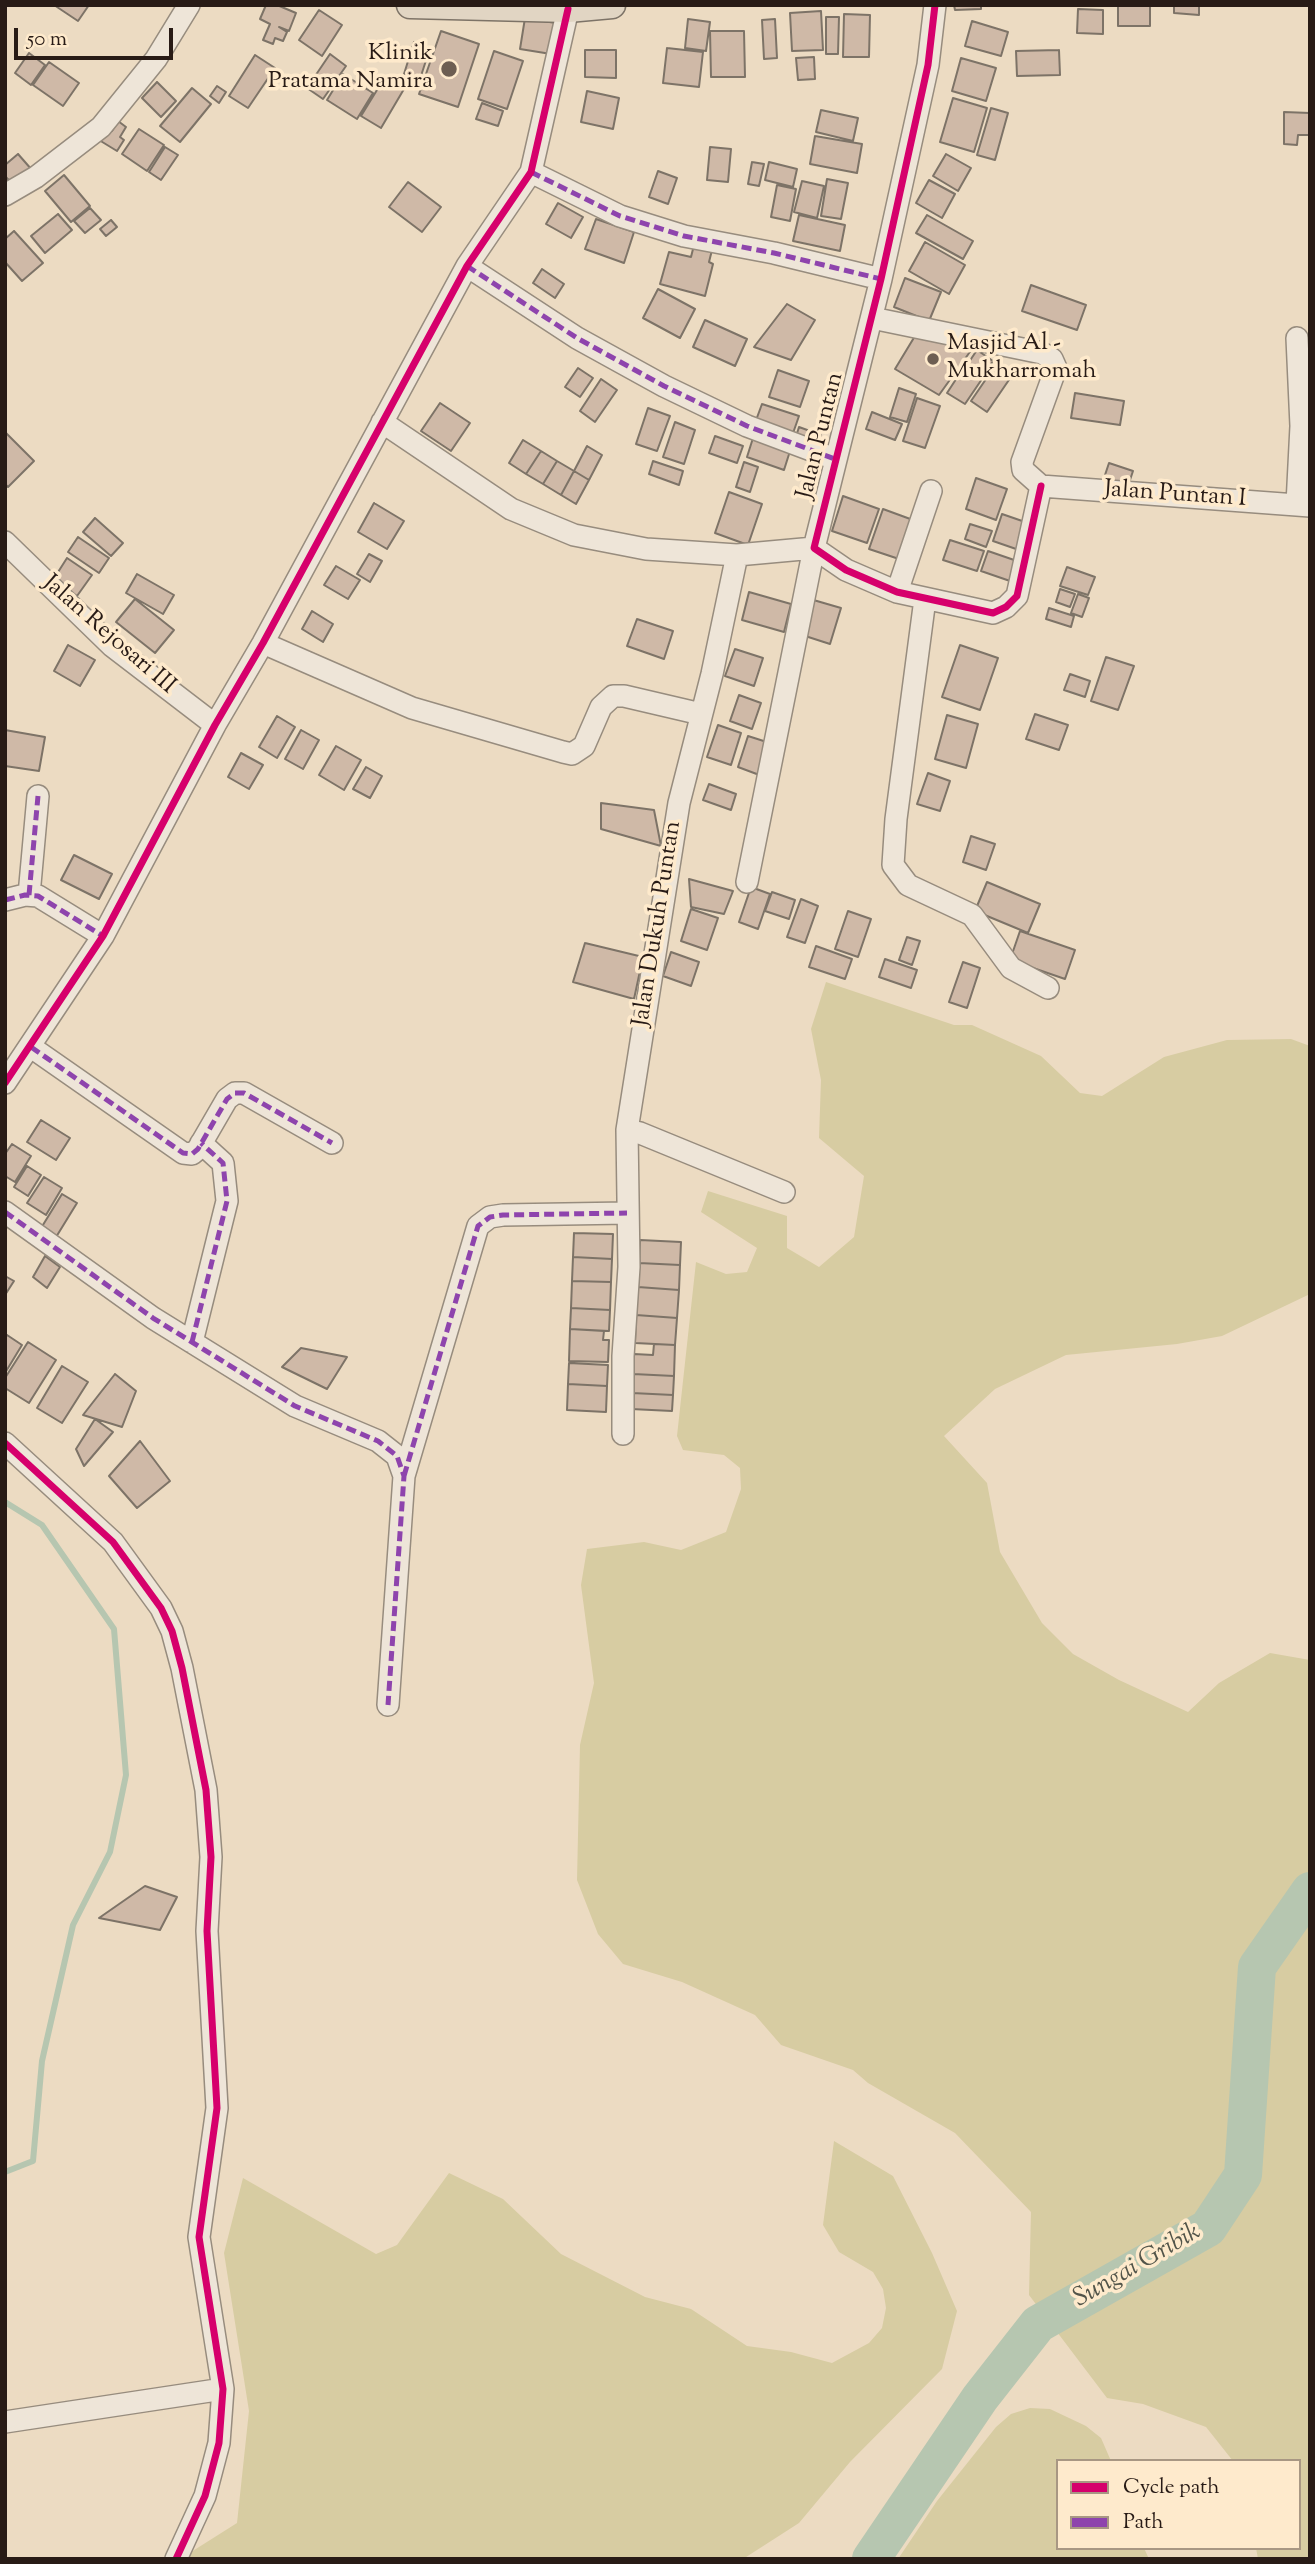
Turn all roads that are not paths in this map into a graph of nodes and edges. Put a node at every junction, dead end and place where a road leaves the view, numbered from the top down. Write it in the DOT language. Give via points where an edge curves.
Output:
graph roads {
  1 [pos="189,5"];
  2 [pos="410,5"];
  3 [pos="612,5"];
  4 [pos="935,5"];
  5 [pos="568,9"];
  6 [pos="531,172"];
  7 [pos="5,195"];
  8 [pos="467,266"];
  9 [pos="881,279"];
  10 [pos="872,318"];
  11 [pos="1297,338"];
  12 [pos="383,422"];
  13 [pos="835,459"];
  14 [pos="1041,486"];
  15 [pos="931,491"];
  16 [pos="1303,505"];
  17 [pos="5,542"];
  18 [pos="814,548"];
  19 [pos="737,555"];
  20 [pos="897,592"];
  21 [pos="925,600"];
  22 [pos="263,643"];
  23 [pos="701,714"];
  24 [pos="215,725"];
  25 [pos="38,796"];
  26 [pos="747,882"];
  27 [pos="29,895"];
  28 [pos="5,900"];
  29 [pos="103,936"];
  30 [pos="1048,988"];
  31 [pos="32,1047"];
  32 [pos="5,1083"];
  33 [pos="627,1130"];
  34 [pos="201,1143"];
  35 [pos="332,1143"];
  36 [pos="784,1192"];
  37 [pos="5,1212"];
  38 [pos="627,1213"];
  39 [pos="192,1342"];
  40 [pos="623,1434"];
  41 [pos="5,1443"];
  42 [pos="404,1476"];
  43 [pos="388,1705"];
  44 [pos="223,2389"];
  45 [pos="5,2422"];
  46 [pos="176,2559"];
  1 -- 7 [label="street" via="156,60 102,127"];
  2 -- 5 [label="main road"];
  3 -- 5 [label="main road"];
  4 -- 9 [label="street, Jalan Puntan" via="928,65"];
  5 -- 6 [label="street"];
  6 -- 8 [label="street"];
  6 -- 9 [label="street" via="621,216 684,236"];
  8 -- 12 [label="street"];
  8 -- 13 [label="street" via="577,338 664,386 747,426"];
  9 -- 10 [label="street, Jalan Puntan"];
  10 -- 13 [label="street, Jalan Puntan"];
  10 -- 14 [label="street" via="1042,353 1052,359 1056,368 1022,462 1023,470"];
  11 -- 16 [label="street"];
  12 -- 19 [label="street" via="511,509 573,536 646,549"];
  12 -- 22 [label="street"];
  13 -- 18 [label="street, Jalan Puntan"];
  14 -- 16 [label="street, Jalan Puntan I"];
  14 -- 21 [label="street" via="1023,579 1017,596 1006,607 993,613"];
  15 -- 20 [label="street"];
  17 -- 24 [label="street, Jalan Rejosari III" via="111,646"];
  18 -- 19 [label="street"];
  18 -- 20 [label="street" via="846,570"];
  18 -- 26 [label="street, Jalan Puntan"];
  19 -- 23 [label="street, Jalan Dukuh Puntan"];
  20 -- 21 [label="street"];
  21 -- 30 [label="street" via="893,864 908,885 972,915 1011,968"];
  22 -- 23 [label="street" via="412,708 572,754 584,746 601,707 613,696"];
  22 -- 24 [label="street"];
  23 -- 33 [label="street, Jalan Dukuh Puntan" via="676,816"];
  24 -- 29 [label="street"];
  25 -- 27 [label="street"];
  27 -- 28 [label="street"];
  27 -- 29 [label="street" via="52,902"];
  29 -- 31 [label="street"];
  31 -- 32 [label="street"];
  31 -- 34 [label="street" via="183,1153 192,1154"];
  33 -- 36 [label="street"];
  33 -- 38 [label="street, Jalan Dukuh Puntan"];
  34 -- 35 [label="street" via="235,1093 244,1093"];
  34 -- 39 [label="street" via="223,1163 227,1201"];
  37 -- 39 [label="street"];
  38 -- 40 [label="street, Jalan Dukuh Puntan"];
  38 -- 42 [label="street" via="503,1215 478,1226"];
  39 -- 42 [label="street" via="295,1406 378,1441 397,1456"];
  41 -- 44 [label="street" via="113,1542 146,1584 172,1631 182,1668 206,1790 211,1857 207,1931 217,2108 199,2237"];
  42 -- 43 [label="street"];
  44 -- 45 [label="street"];
  44 -- 46 [label="street" via="219,2443 205,2496"];
}
